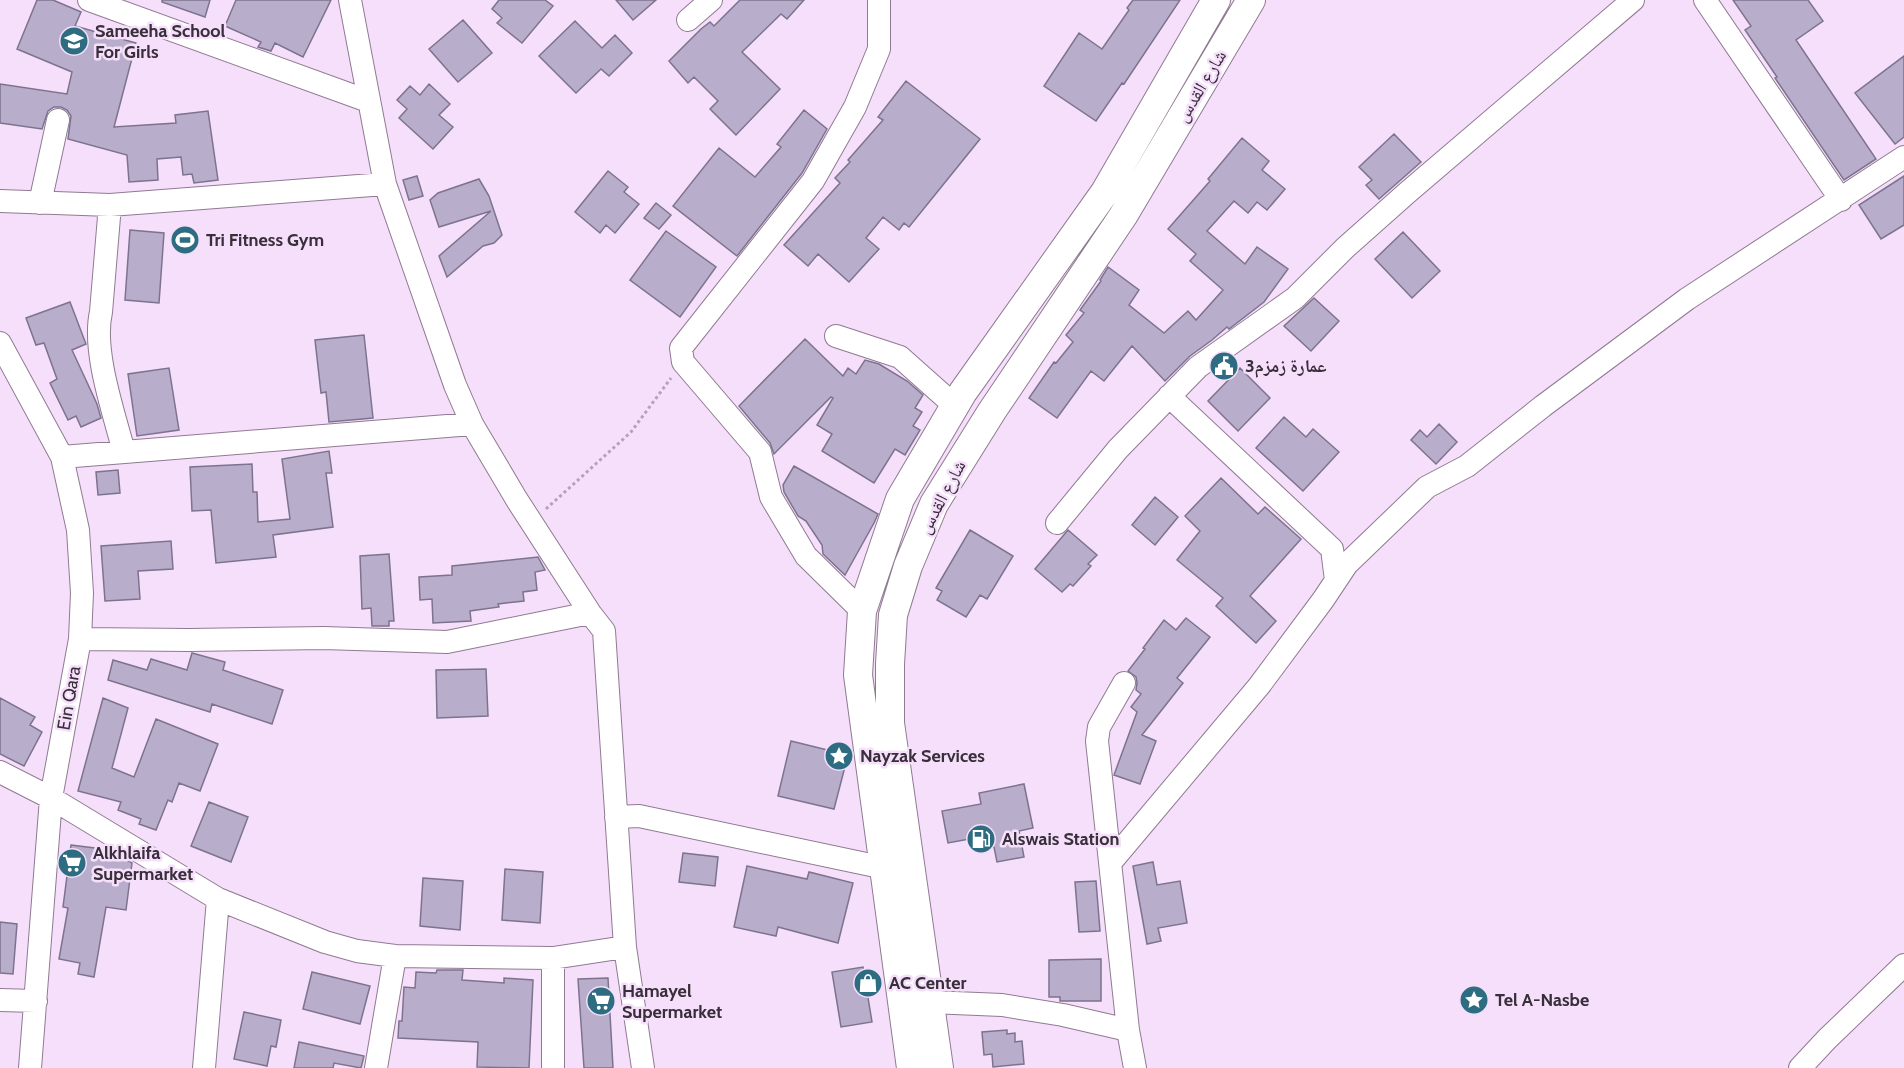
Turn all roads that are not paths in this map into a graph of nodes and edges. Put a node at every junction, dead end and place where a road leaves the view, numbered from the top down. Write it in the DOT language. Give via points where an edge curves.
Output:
graph roads {
  1 [pos="89,0"];
  2 [pos="351,0"];
  3 [pos="711,0"];
  4 [pos="879,0"];
  5 [pos="1216,0"];
  6 [pos="1251,0"];
  7 [pos="1633,0"];
  8 [pos="1705,0"];
  9 [pos="688,20"];
  10 [pos="368,101"];
  11 [pos="58,120"];
  12 [pos="1904,158"];
  13 [pos="385,184"];
  14 [pos="1105,192"];
  15 [pos="1841,200"];
  16 [pos="0,201"];
  17 [pos="40,203"];
  18 [pos="110,205"];
  19 [pos="1124,216"];
  20 [pos="836,336"];
  21 [pos="0,344"];
  22 [pos="1169,396"];
  23 [pos="955,406"];
  24 [pos="472,424"];
  25 [pos="124,452"];
  26 [pos="62,457"];
  27 [pos="1057,523"];
  28 [pos="1336,580"];
  29 [pos="862,611"];
  30 [pos="590,613"];
  31 [pos="80,639"];
  32 [pos="1124,683"];
  33 [pos="0,772"];
  34 [pos="51,798"];
  35 [pos="616,816"];
  36 [pos="1111,862"];
  37 [pos="885,868"];
  38 [pos="219,899"];
  39 [pos="625,947"];
  40 [pos="395,956"];
  41 [pos="554,958"];
  42 [pos="1904,965"];
  43 [pos="0,1000"];
  44 [pos="36,1001"];
  45 [pos="930,1002"];
  46 [pos="1128,1030"];
  47 [pos="30,1068"];
  48 [pos="204,1068"];
  49 [pos="376,1068"];
  50 [pos="553,1068"];
  51 [pos="643,1068"];
  52 [pos="911,1068"];
  53 [pos="939,1068"];
  54 [pos="1135,1068"];
  55 [pos="1800,1068"];
  1 -- 10 [label="street"];
  2 -- 10 [label="street"];
  3 -- 9 [label="street"];
  4 -- 29 [label="street" via="879,49 855,107 813,181 681,348 683,362 759,452 771,497 806,556"];
  5 -- 14 [label="main road, شارع القدس"];
  6 -- 19 [label="main road, شارع القدس"];
  7 -- 22 [label="street" via="1408,192 1295,298 1198,368"];
  8 -- 15 [label="street"];
  10 -- 13 [label="street"];
  11 -- 17 [label="street"];
  12 -- 15 [label="street"];
  13 -- 18 [label="street"];
  13 -- 24 [label="street"];
  14 -- 19 [label="main road"];
  14 -- 23 [label="main road, شارع القدس"];
  15 -- 28 [label="street" via="1687,299 1467,466 1427,487 1347,564"];
  16 -- 17 [label="street"];
  17 -- 18 [label="street"];
  18 -- 25 [label="street" via="98,326 102,364"];
  19 -- 45 [label="main road, شارع القدس" via="934,504 893,615 890,723"];
  20 -- 23 [label="street" via="900,357"];
  21 -- 26 [label="street, Ein Qara"];
  22 -- 27 [label="street" via="1118,449"];
  22 -- 28 [label="street" via="1332,549"];
  23 -- 29 [label="main road, شارع القدس" via="900,499"];
  24 -- 25 [label="street"];
  24 -- 30 [label="street"];
  25 -- 26 [label="street"];
  26 -- 31 [label="street, Ein Qara" via="78,530"];
  28 -- 36 [label="street" via="1259,686"];
  29 -- 37 [label="main road, شارع القدس" via="858,675"];
  30 -- 31 [label="street" via="447,642"];
  30 -- 35 [label="street" via="604,631"];
  31 -- 34 [label="street, Ein Qara"];
  32 -- 36 [label="street" via="1099,727 1097,741"];
  33 -- 34 [label="street"];
  34 -- 38 [label="street"];
  34 -- 44 [label="street, Ein Qara"];
  35 -- 37 [label="street" via="639,816"];
  35 -- 39 [label="street"];
  36 -- 46 [label="street"];
  37 -- 52 [label="main road, شارع القدس"];
  38 -- 40 [label="street" via="325,942"];
  38 -- 48 [label="street"];
  39 -- 41 [label="street"];
  39 -- 51 [label="street"];
  40 -- 41 [label="street"];
  40 -- 49 [label="street"];
  41 -- 50 [label="street"];
  42 -- 55 [label="street"];
  43 -- 44 [label="street"];
  44 -- 47 [label="street, Ein Qara"];
  45 -- 46 [label="street" via="1002,1005"];
  45 -- 53 [label="main road, شارع القدس"];
  46 -- 54 [label="street"];
}
